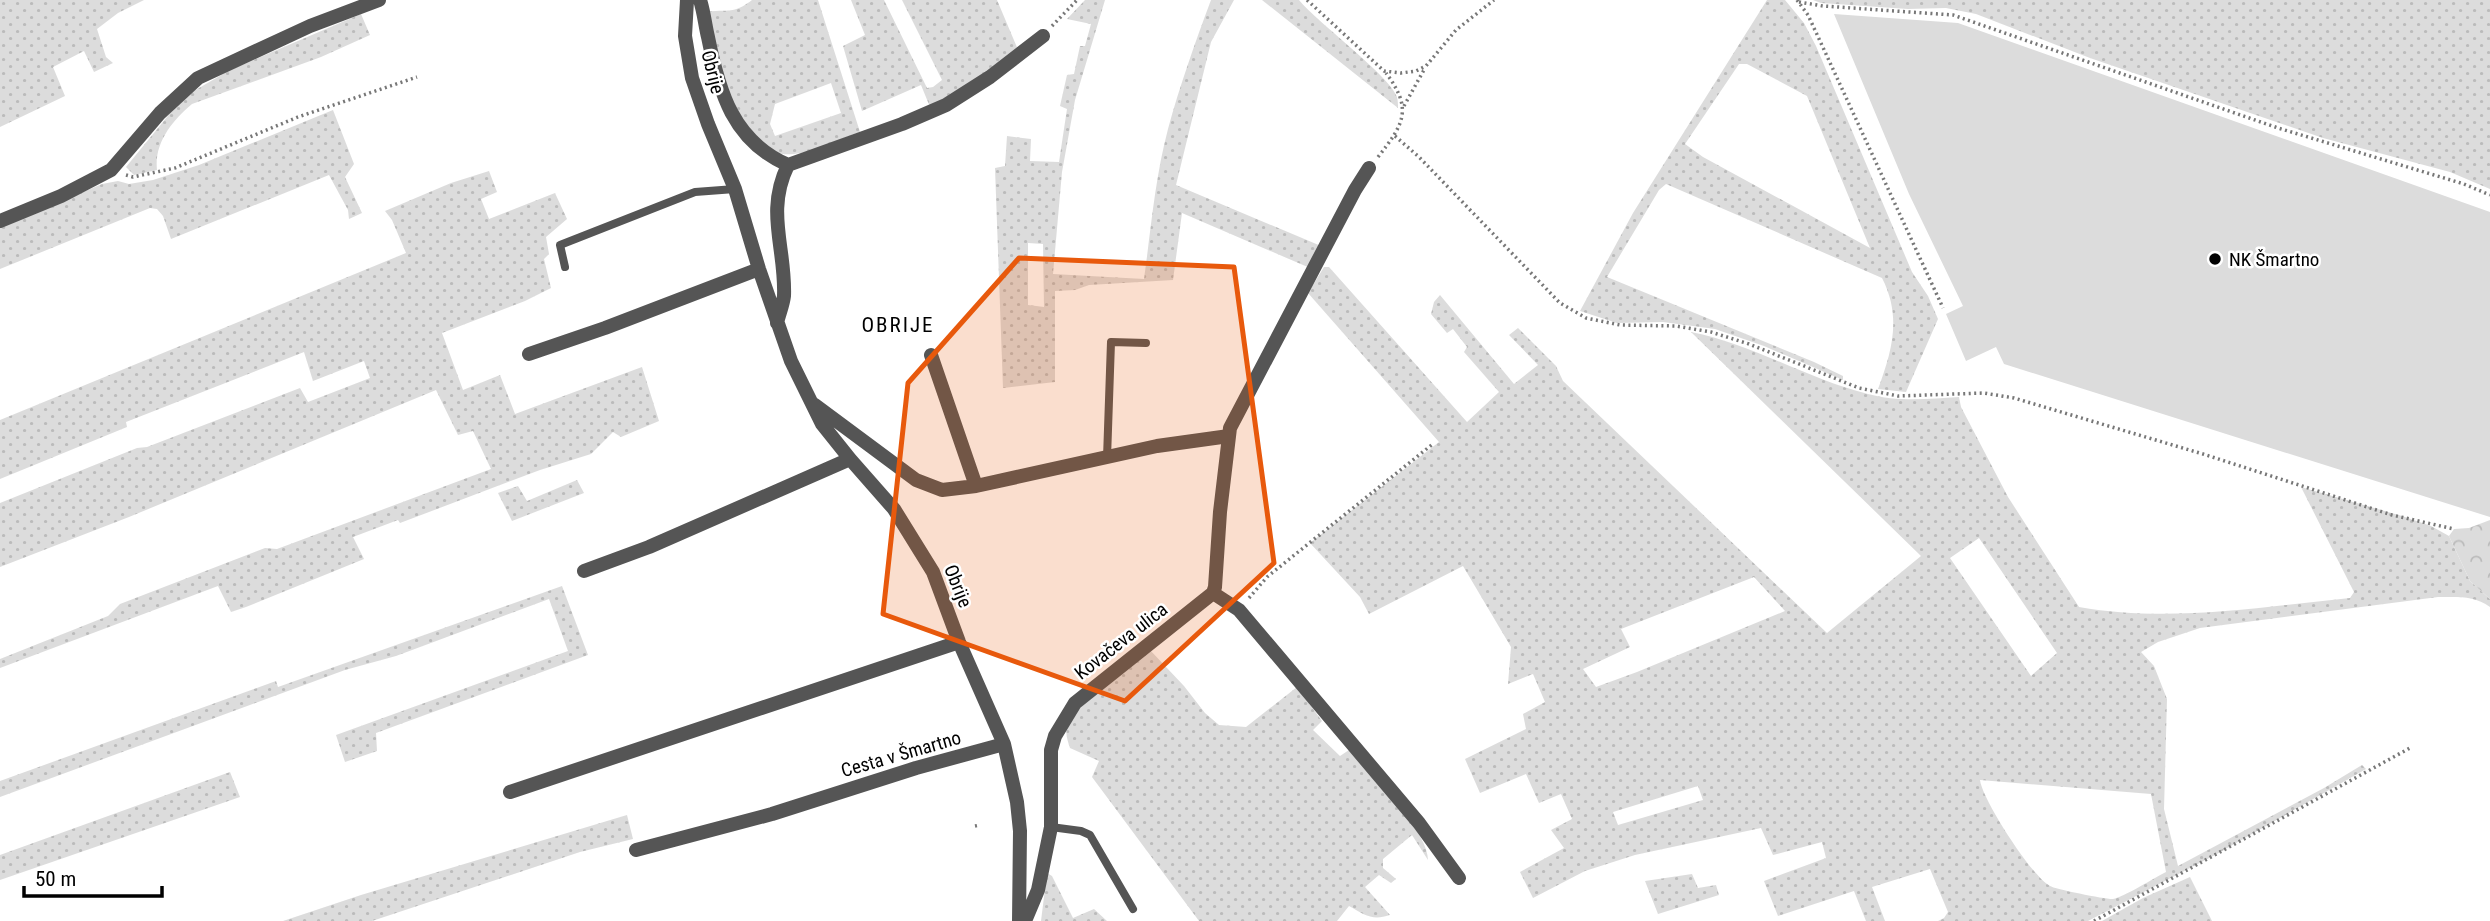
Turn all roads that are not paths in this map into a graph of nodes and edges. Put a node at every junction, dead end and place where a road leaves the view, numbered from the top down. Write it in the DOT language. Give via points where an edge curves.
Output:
graph roads {
  1 [pos="379,0"];
  2 [pos="687,0"];
  3 [pos="700,0"];
  4 [pos="1043,36"];
  5 [pos="788,165"];
  6 [pos="1369,168"];
  7 [pos="735,188"];
  8 [pos="0,221"];
  9 [pos="565,267"];
  10 [pos="759,269"];
  11 [pos="777,323"];
  12 [pos="1146,343"];
  13 [pos="529,354"];
  14 [pos="931,355"];
  15 [pos="814,405"];
  16 [pos="1229,436"];
  17 [pos="1107,458"];
  18 [pos="850,459"];
  19 [pos="976,486"];
  20 [pos="584,571"];
  21 [pos="1213,593"];
  22 [pos="959,642"];
  23 [pos="1003,744"];
  24 [pos="510,792"];
  25 [pos="1051,827"];
  26 [pos="636,850"];
  27 [pos="1459,878"];
  28 [pos="1133,909"];
  29 [pos="1019,921"];
  30 [pos="1025,921"];
  1 -- 8 [label="street" via="198,78 160,113 111,170 61,197"];
  2 -- 7 [label="street, Obrije" via="685,36 692,78"];
  3 -- 5 [label="street" via="733,119 759,149"];
  4 -- 5 [label="street" via="946,105"];
  5 -- 11 [label="street" via="780,181 776,211 784,298"];
  6 -- 16 [label="street"];
  7 -- 9 [label="lane" via="695,192 560,246"];
  7 -- 10 [label="street, Obrije"];
  10 -- 11 [label="street, Obrije"];
  10 -- 13 [label="street"];
  11 -- 15 [label="street, Obrije"];
  12 -- 17 [label="lane" via="1111,342"];
  14 -- 19 [label="street"];
  15 -- 18 [label="street, Obrije" via="822,424"];
  15 -- 19 [label="street" via="916,480 942,490"];
  16 -- 17 [label="street" via="1191,439"];
  16 -- 21 [label="street"];
  17 -- 19 [label="street"];
  18 -- 20 [label="street"];
  18 -- 22 [label="street, Obrije" via="894,509 933,572"];
  21 -- 25 [label="street, Kovačeva ulica" via="1075,703 1051,750"];
  21 -- 27 [label="street" via="1239,610 1419,823"];
  22 -- 23 [label="street, Obrije"];
  22 -- 24 [label="street"];
  23 -- 26 [label="street, Cesta v Šmartno"];
  23 -- 29 [label="street" via="1020,831"];
  25 -- 28 [label="lane" via="1090,835"];
  25 -- 30 [label="street, Kovačeva ulica" via="1038,890"];
}
